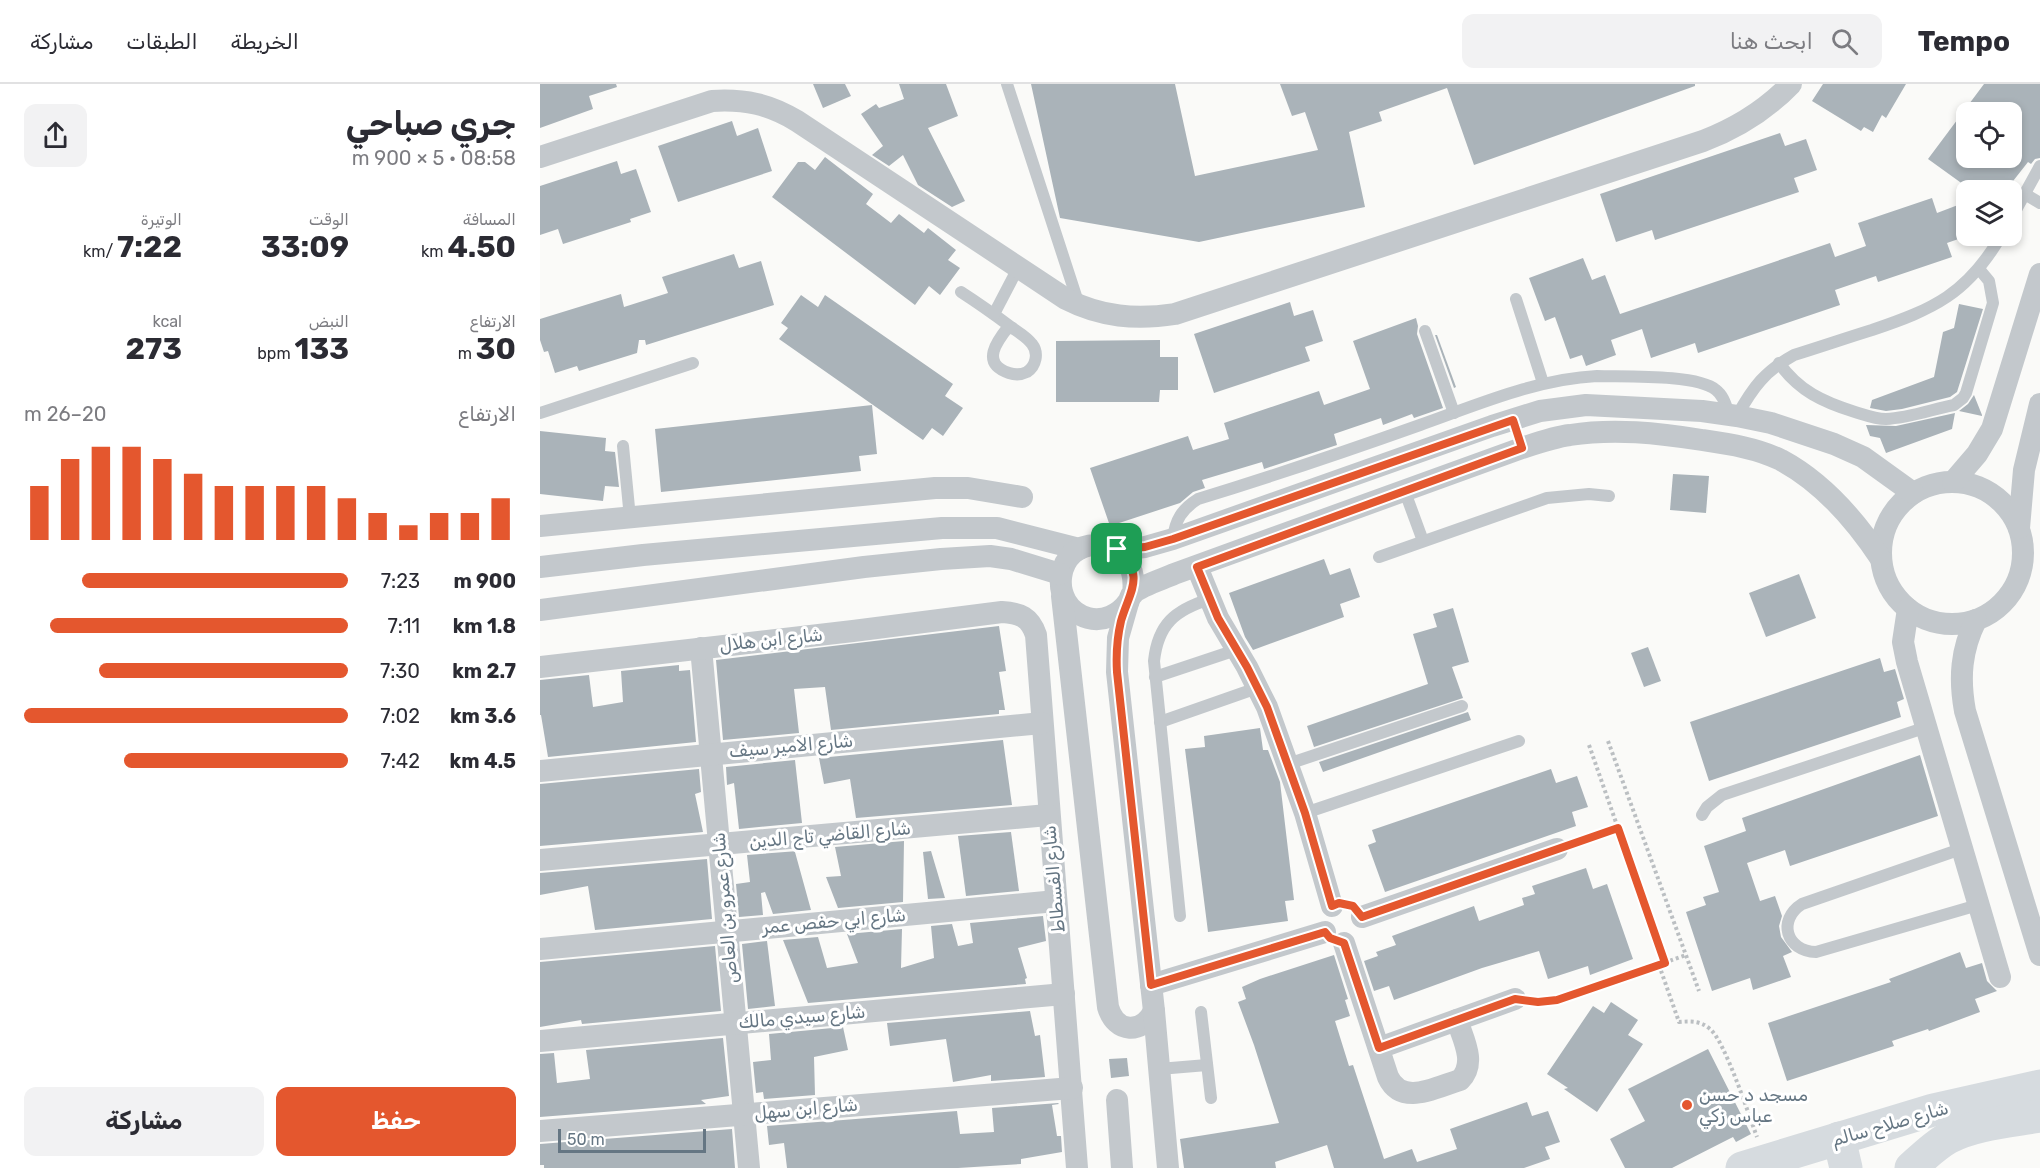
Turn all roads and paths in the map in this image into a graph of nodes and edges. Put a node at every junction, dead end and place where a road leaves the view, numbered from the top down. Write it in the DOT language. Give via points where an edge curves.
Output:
graph roads {
  1 [pos="1006,84"];
  2 [pos="1791,84"];
  3 [pos="540,157"];
  4 [pos="2040,166"];
  5 [pos="2025,194"];
  6 [pos="2022,200"];
  7 [pos="2040,203"];
  8 [pos="1994,246"];
  9 [pos="1018,268"];
  10 [pos="1979,269"];
  11 [pos="2040,274"];
  12 [pos="962,292"];
  13 [pos="1516,299"];
  14 [pos="1079,306"];
  15 [pos="993,314"];
  16 [pos="1009,326"];
  17 [pos="1425,331"];
  18 [pos="693,363"];
  19 [pos="1779,363"];
  20 [pos="1543,383"];
  21 [pos="2040,404"];
  22 [pos="540,413"];
  23 [pos="1454,413"];
  24 [pos="1733,415"];
  25 [pos="1513,420"];
  26 [pos="623,446"];
  27 [pos="1522,448"];
  28 [pos="1953,482"];
  29 [pos="1405,492"];
  30 [pos="1913,494"];
  31 [pos="1609,496"];
  32 [pos="1022,497"];
  33 [pos="634,517"];
  34 [pos="540,526"];
  35 [pos="2019,528"];
  36 [pos="1173,539"];
  37 [pos="1423,541"];
  38 [pos="1079,549"];
  39 [pos="1117,549"];
  40 [pos="643,555"];
  41 [pos="1380,557"];
  42 [pos="1881,559"];
  43 [pos="1197,567"];
  44 [pos="542,570"];
  45 [pos="1061,584"];
  46 [pos="1130,599"];
  47 [pos="1210,599"];
  48 [pos="544,604"];
  49 [pos="1908,609"];
  50 [pos="1002,612"];
  51 [pos="1976,620"];
  52 [pos="701,648"];
  53 [pos="1236,650"];
  54 [pos="540,667"];
  55 [pos="1155,677"];
  56 [pos="1257,688"];
  57 [pos="1462,706"];
  58 [pos="1160,722"];
  59 [pos="1042,723"];
  60 [pos="1927,727"];
  61 [pos="1519,741"];
  62 [pos="1608,741"];
  63 [pos="1589,745"];
  64 [pos="711,754"];
  65 [pos="1288,764"];
  66 [pos="540,771"];
  67 [pos="1305,813"];
  68 [pos="1048,815"];
  69 [pos="1702,815"];
  70 [pos="1618,828"];
  71 [pos="719,845"];
  72 [pos="1557,849"];
  73 [pos="1961,849"];
  74 [pos="540,860"];
  75 [pos="1056,901"];
  76 [pos="1978,905"];
  77 [pos="1332,906"];
  78 [pos="1180,916"];
  79 [pos="1362,917"];
  80 [pos="728,931"];
  81 [pos="1335,938"];
  82 [pos="540,949"];
  83 [pos="1686,955"];
  84 [pos="2040,955"];
  85 [pos="1665,963"];
  86 [pos="1659,965"];
  87 [pos="2000,977"];
  88 [pos="1151,985"];
  89 [pos="1699,991"];
  90 [pos="1064,994"];
  91 [pos="1515,999"];
  92 [pos="1154,1011"];
  93 [pos="1201,1012"];
  94 [pos="1457,1020"];
  95 [pos="736,1023"];
  96 [pos="540,1041"];
  97 [pos="1379,1048"];
  98 [pos="1208,1065"];
  99 [pos="1159,1069"];
  100 [pos="2040,1086"];
  101 [pos="1072,1088"];
  102 [pos="1211,1098"];
  103 [pos="1117,1100"];
  104 [pos="744,1114"];
  105 [pos="2040,1116"];
  106 [pos="540,1131"];
  107 [pos="1842,1153"];
  108 [pos="1754,1164"];
  109 [pos="749,1168"];
  110 [pos="1077,1168"];
  111 [pos="1122,1168"];
  112 [pos="1168,1168"];
  113 [pos="1911,1168"];
  1 -- 14 [label="lane"];
  2 -- 14 [label="street" via="1752,118 1703,141 1175,314 1126,318"];
  3 -- 9 [label="street" via="712,101 757,102 797,121"];
  4 -- 5 [label="lane"];
  5 -- 6 [label="lane"];
  5 -- 7 [label="lane"];
  8 -- 10 [label="lane"];
  9 -- 14 [label="street"];
  9 -- 15 [label="lane"];
  10 -- 19 [label="lane" via="1950,296 1915,316"];
  10 -- 19 [label="lane" via="1989,281 1993,303 1966,393 1954,405 1887,419 1867,416 1811,395"];
  11 -- 28 [label="street" via="1992,429"];
  12 -- 15 [label="lane"];
  13 -- 20 [label="lane"];
  15 -- 16 [label="lane"];
  17 -- 23 [label="lane"];
  18 -- 22 [label="lane"];
  19 -- 24 [label="lane"];
  20 -- 23 [label="lane"];
  20 -- 24 [label="lane" via="1597,376 1698,381 1715,389"];
  21 -- 35 [label="street" via="2024,470"];
  23 -- 36 [label="lane" via="1198,499 1182,511"];
  24 -- 25 [label="street" via="1586,405 1540,411"];
  24 -- 30 [label="street" via="1834,444 1863,457"];
  25 -- 27 [label="street"];
  25 -- 36 [label="street"];
  26 -- 33 [label="lane"];
  27 -- 29 [label="street"];
  27 -- 42 [label="street" via="1569,435 1628,431 1748,448 1780,459 1818,486 1868,538"];
  28 -- 30 [label="street" via="1932,485"];
  28 -- 35 [label="street" via="1974,485 1993,494"];
  29 -- 37 [label="lane"];
  29 -- 43 [label="street"];
  30 -- 42 [label="street" via="1888,522"];
  31 -- 37 [label="lane" via="1547,498"];
  32 -- 33 [label="street" via="968,488 935,488"];
  33 -- 34 [label="street"];
  33 -- 40 [label="street"];
  35 -- 51 [label="street" via="2024,556 2017,584 2000,606"];
  36 -- 39 [label="street"];
  37 -- 41 [label="lane"];
  38 -- 39 [label="street" via="1098,544"];
  38 -- 40 [label="street" via="1016,531 972,527"];
  38 -- 45 [label="street" via="1064,564"];
  39 -- 46 [label="street" via="1132,569 1135,581"];
  40 -- 44 [label="street"];
  42 -- 49 [label="street" via="1889,587"];
  43 -- 46 [label="street" via="1157,581"];
  43 -- 47 [label="street"];
  45 -- 46 [label="street" via="1073,610 1091,619 1112,616"];
  45 -- 48 [label="street" via="1011,559 990,556"];
  45 -- 92 [label="street" via="1108,1007 1118,1023 1134,1028 1148,1022"];
  46 -- 88 [label="street" via="1118,638 1117,672"];
  47 -- 53 [label="street"];
  47 -- 55 [label="lane" via="1183,609 1164,628 1155,650"];
  49 -- 51 [label="street" via="1940,623"];
  49 -- 60 [label="street" via="1903,642 1906,662"];
  50 -- 52 [label="street, شارع ابن هلال"];
  50 -- 59 [label="street, شارع الفسطاط" via="1024,616 1036,635"];
  51 -- 84 [label="street" via="1963,656 1965,711"];
  52 -- 54 [label="street, شارع ابن هلال"];
  52 -- 64 [label="street, شارع عمرو بن العاص"];
  53 -- 55 [label="lane"];
  53 -- 56 [label="street"];
  55 -- 58 [label="lane"];
  56 -- 58 [label="lane"];
  56 -- 65 [label="street"];
  57 -- 65 [label="lane"];
  58 -- 78 [label="lane"];
  59 -- 64 [label="street, شارع الامير سيف"];
  59 -- 68 [label="street, شارع الفسطاط"];
  60 -- 69 [label="lane" via="1722,795"];
  60 -- 73 [label="street"];
  61 -- 67 [label="lane"];
  62 -- 83 [label="path"];
  63 -- 70 [label="path"];
  64 -- 66 [label="street, شارع الامير سيف"];
  64 -- 71 [label="street, شارع عمرو بن العاص"];
  65 -- 67 [label="street"];
  67 -- 77 [label="street"];
  68 -- 71 [label="street, شارع القاضي تاج الدين"];
  68 -- 75 [label="street, شارع الفسطاط"];
  70 -- 72 [label="path"];
  70 -- 85 [label="path"];
  71 -- 74 [label="street, شارع القاضي تاج الدين"];
  71 -- 80 [label="street, شارع عمرو بن العاص"];
  72 -- 79 [label="street"];
  73 -- 76 [label="street"];
  73 -- 76 [label="lane" via="1802,904 1788,922 1790,938 1800,949 1816,952"];
  75 -- 80 [label="street, شارع ابي حفص عمر"];
  75 -- 90 [label="street, شارع الفسطاط"];
  76 -- 87 [label="street"];
  77 -- 79 [label="street" via="1353,906"];
  77 -- 81 [label="street" via="1324,918"];
  79 -- 81 [label="street" via="1361,931 1351,941"];
  80 -- 82 [label="street, شارع ابي حفص عمر"];
  80 -- 95 [label="street, شارع عمرو بن العاص"];
  81 -- 88 [label="street"];
  81 -- 97 [label="street"];
  83 -- 85 [label="path"];
  83 -- 89 [label="path"];
  85 -- 86 [label="path"];
  86 -- 91 [label="path" via="1557,1000"];
  86 -- 108 [label="path" via="1679,1022 1704,1024 1717,1036"];
  88 -- 92 [label="street"];
  90 -- 95 [label="street, شارع سيدي مالك"];
  90 -- 101 [label="street, شارع الفسطاط"];
  91 -- 94 [label="street"];
  92 -- 99 [label="street"];
  93 -- 98 [label="lane"];
  94 -- 97 [label="street"];
  94 -- 97 [label="street" via="1469,1061 1460,1080 1417,1094 1403,1093 1391,1084"];
  95 -- 96 [label="street, شارع سيدي مالك"];
  95 -- 104 [label="street, شارع عمرو بن العاص"];
  98 -- 99 [label="lane"];
  98 -- 102 [label="lane"];
  99 -- 112 [label="street"];
  100 -- 107 [label="highway, شارع صلاح سالم" via="1933,1110"];
  101 -- 104 [label="street, شارع ابن سهل"];
  101 -- 110 [label="street, شارع الفسطاط"];
  103 -- 111 [label="street"];
  104 -- 106 [label="street, شارع ابن سهل"];
  104 -- 109 [label="street, شارع عمرو بن العاص"];
  105 -- 113 [label="highway, شارع صلاح سالم" via="1950,1136"];
  107 -- 108 [label="highway, شارع صلاح سالم"];
}
